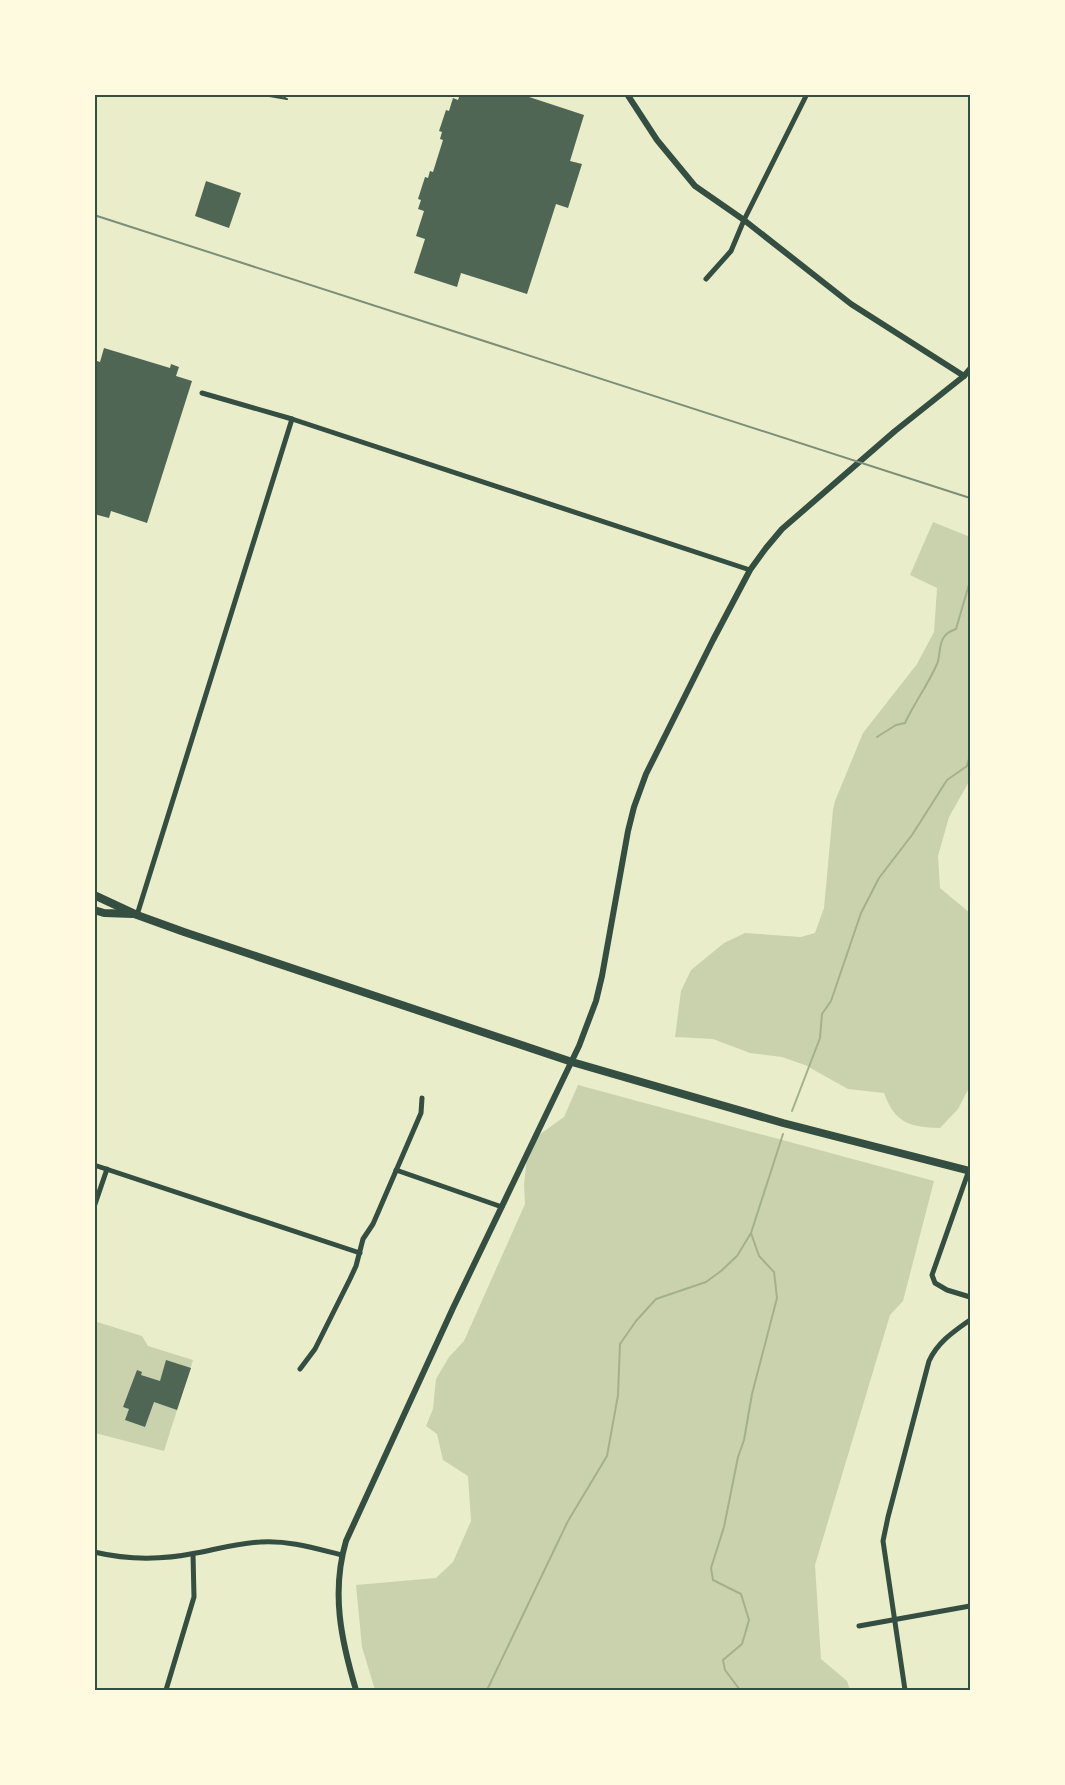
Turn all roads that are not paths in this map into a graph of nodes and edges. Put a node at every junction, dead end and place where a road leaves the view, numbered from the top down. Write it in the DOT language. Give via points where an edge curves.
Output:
graph roads {
  1 [pos="258,94"];
  2 [pos="279,94"];
  3 [pos="289,94"];
  4 [pos="627,94"];
  5 [pos="807,94"];
  6 [pos="287,99"];
  7 [pos="744,220"];
  8 [pos="706,279"];
  9 [pos="970,369"];
  10 [pos="964,376"];
  11 [pos="202,393"];
  12 [pos="292,419"];
  13 [pos="750,570"];
  14 [pos="94,895"];
  15 [pos="94,910"];
  16 [pos="137,915"];
  17 [pos="572,1062"];
  18 [pos="422,1098"];
  19 [pos="94,1165"];
  20 [pos="107,1169"];
  21 [pos="396,1170"];
  22 [pos="970,1170"];
  23 [pos="94,1207"];
  24 [pos="502,1207"];
  25 [pos="360,1252"];
  26 [pos="970,1297"];
  27 [pos="970,1320"];
  28 [pos="300,1369"];
  29 [pos="94,1551"];
  30 [pos="192,1554"];
  31 [pos="342,1555"];
  32 [pos="970,1606"];
  33 [pos="894,1620"];
  34 [pos="859,1626"];
  35 [pos="166,1690"];
  36 [pos="356,1690"];
  37 [pos="905,1690"];
  1 -- 6 [label="lane"];
  2 -- 6 [label="lane"];
  3 -- 6 [label="lane"];
  4 -- 7 [label="street" via="683,174"];
  5 -- 7 [label="street"];
  7 -- 8 [label="street" via="731,251"];
  7 -- 10 [label="street" via="851,304"];
  9 -- 10 [label="street"];
  10 -- 13 [label="street" via="895,430 782,529"];
  11 -- 12 [label="street"];
  12 -- 13 [label="street"];
  12 -- 16 [label="street"];
  13 -- 17 [label="street" via="646,774 628,831 596,1001"];
  14 -- 16 [label="main road"];
  15 -- 16 [label="main road"];
  16 -- 17 [label="main road"];
  17 -- 22 [label="main road" via="783,1123"];
  17 -- 24 [label="street"];
  18 -- 21 [label="street" via="421,1113"];
  19 -- 20 [label="street"];
  20 -- 23 [label="street"];
  20 -- 25 [label="street"];
  21 -- 24 [label="street"];
  21 -- 25 [label="street"];
  22 -- 26 [label="street" via="932,1275 935,1283 947,1290"];
  24 -- 31 [label="street" via="352,1525"];
  25 -- 28 [label="street" via="315,1349"];
  27 -- 33 [label="street" via="945,1337 929,1361 888,1517 884,1541"];
  29 -- 30 [label="street" via="142,1559"];
  30 -- 31 [label="street" via="280,1541"];
  30 -- 35 [label="street" via="194,1597"];
  31 -- 36 [label="street" via="339,1619"];
  32 -- 33 [label="street"];
  33 -- 34 [label="street"];
  33 -- 37 [label="street"];
}
